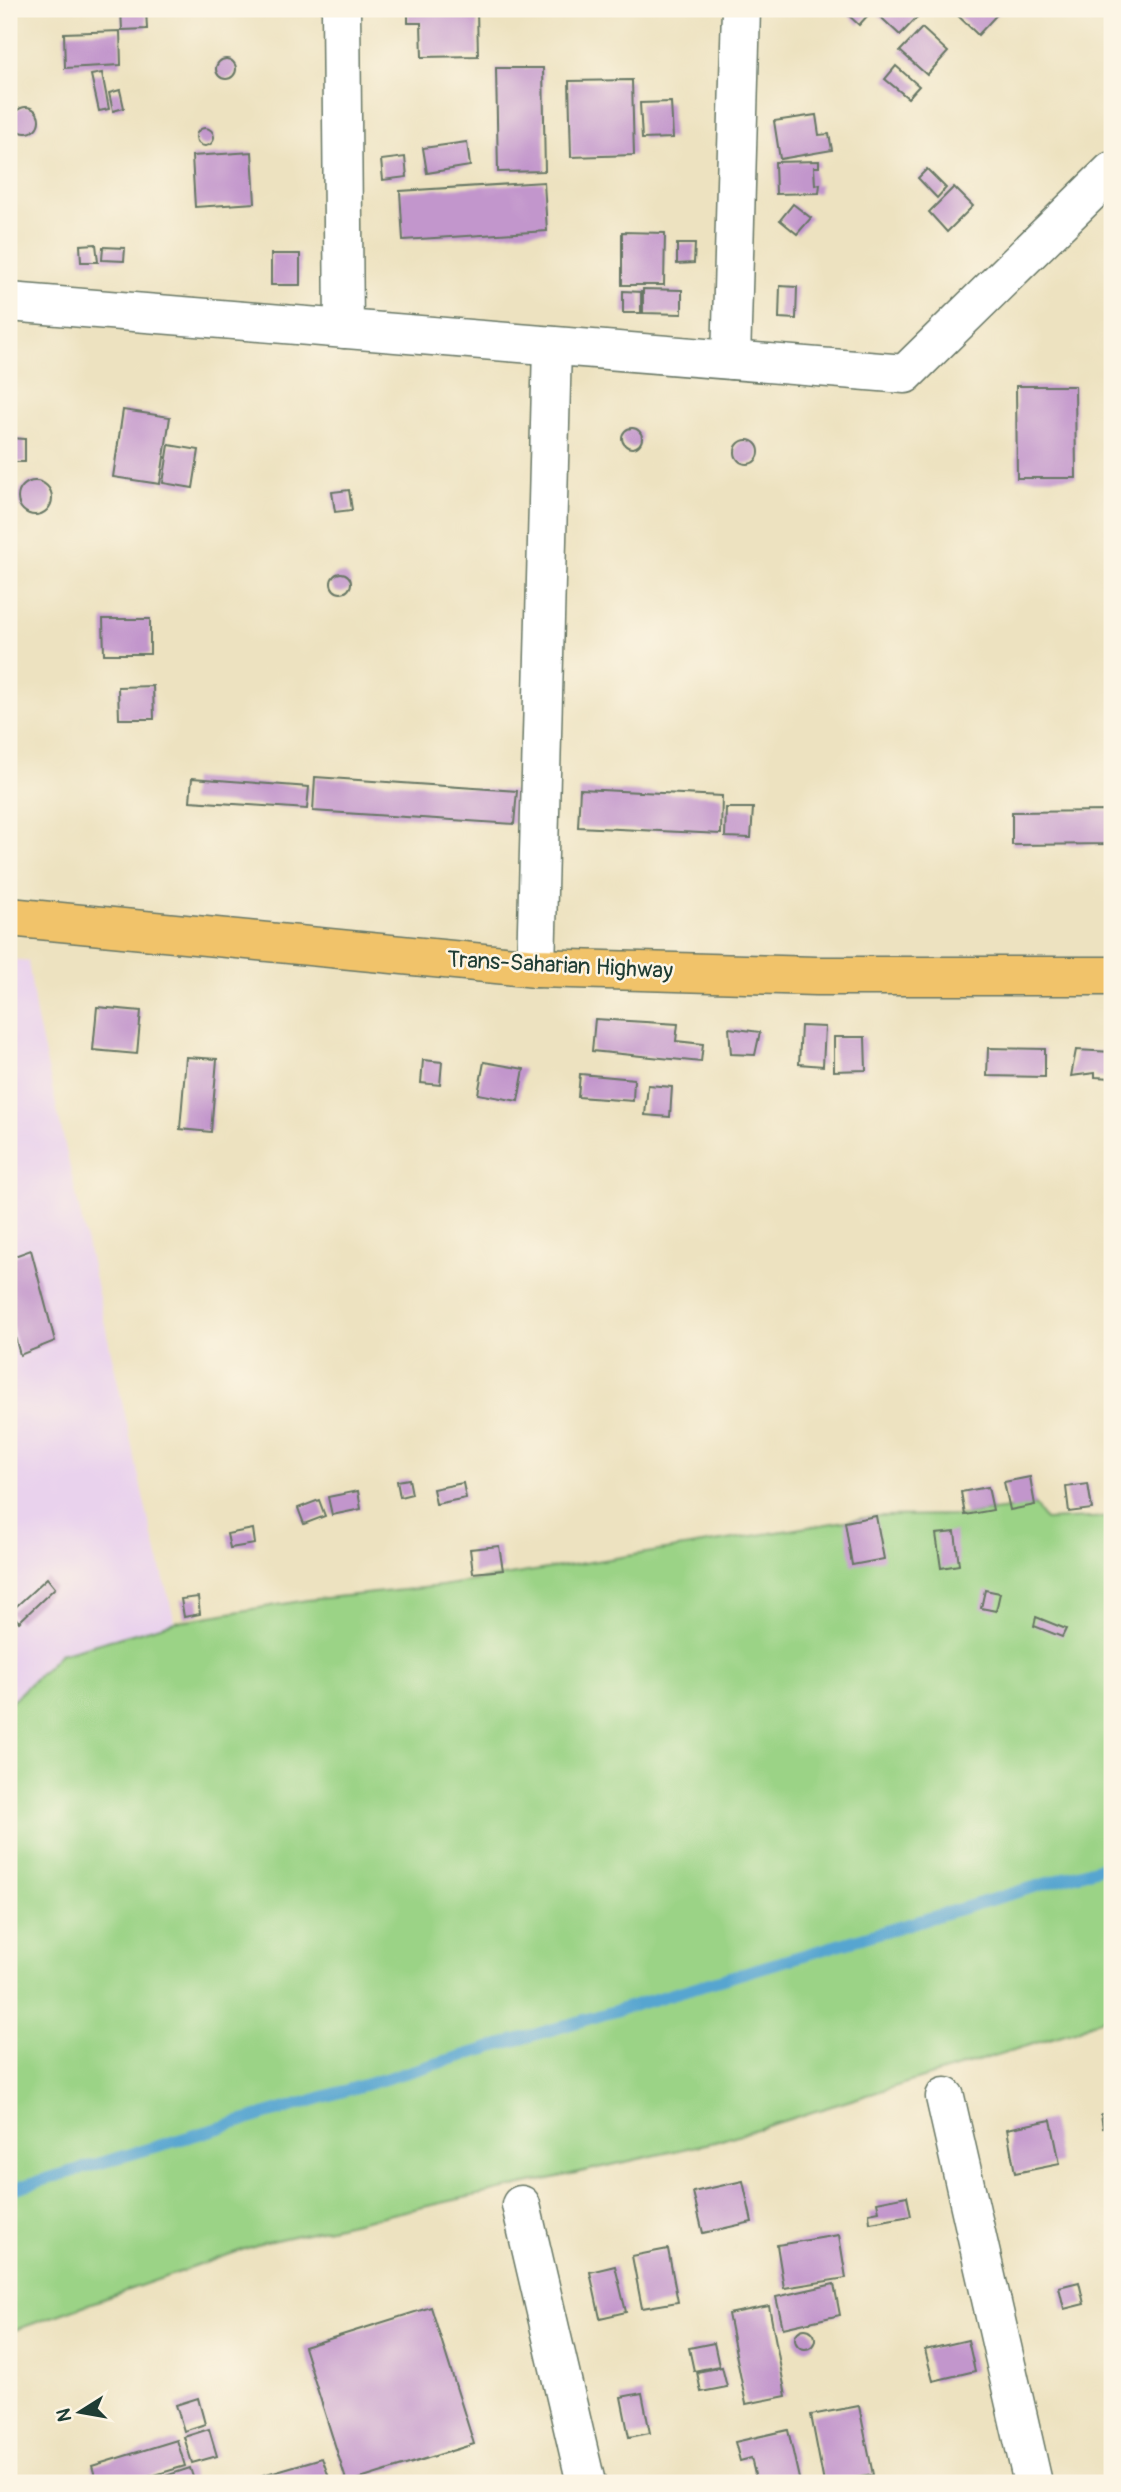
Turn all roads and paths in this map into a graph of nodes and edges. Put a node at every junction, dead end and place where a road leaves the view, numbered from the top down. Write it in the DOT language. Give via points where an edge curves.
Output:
graph roads {
  1 [pos="341,9"];
  2 [pos="741,9"];
  3 [pos="1112,171"];
  4 [pos="9,302"];
  5 [pos="344,329"];
  6 [pos="552,346"];
  7 [pos="731,360"];
  8 [pos="9,917"];
  9 [pos="536,968"];
  10 [pos="1112,976"];
  11 [pos="945,2097"];
  12 [pos="521,2205"];
  13 [pos="586,2483"];
  14 [pos="1032,2483"];
  1 -- 5 [label="street"];
  2 -- 7 [label="street"];
  3 -- 7 [label="street" via="905,374"];
  4 -- 5 [label="street"];
  5 -- 6 [label="street"];
  6 -- 7 [label="street"];
  6 -- 9 [label="street"];
  8 -- 9 [label="highway, Trans-Saharian Highway"];
  9 -- 10 [label="highway, Trans-Saharian Highway" via="816,976"];
  11 -- 14 [label="street"];
  12 -- 13 [label="street"];
}
